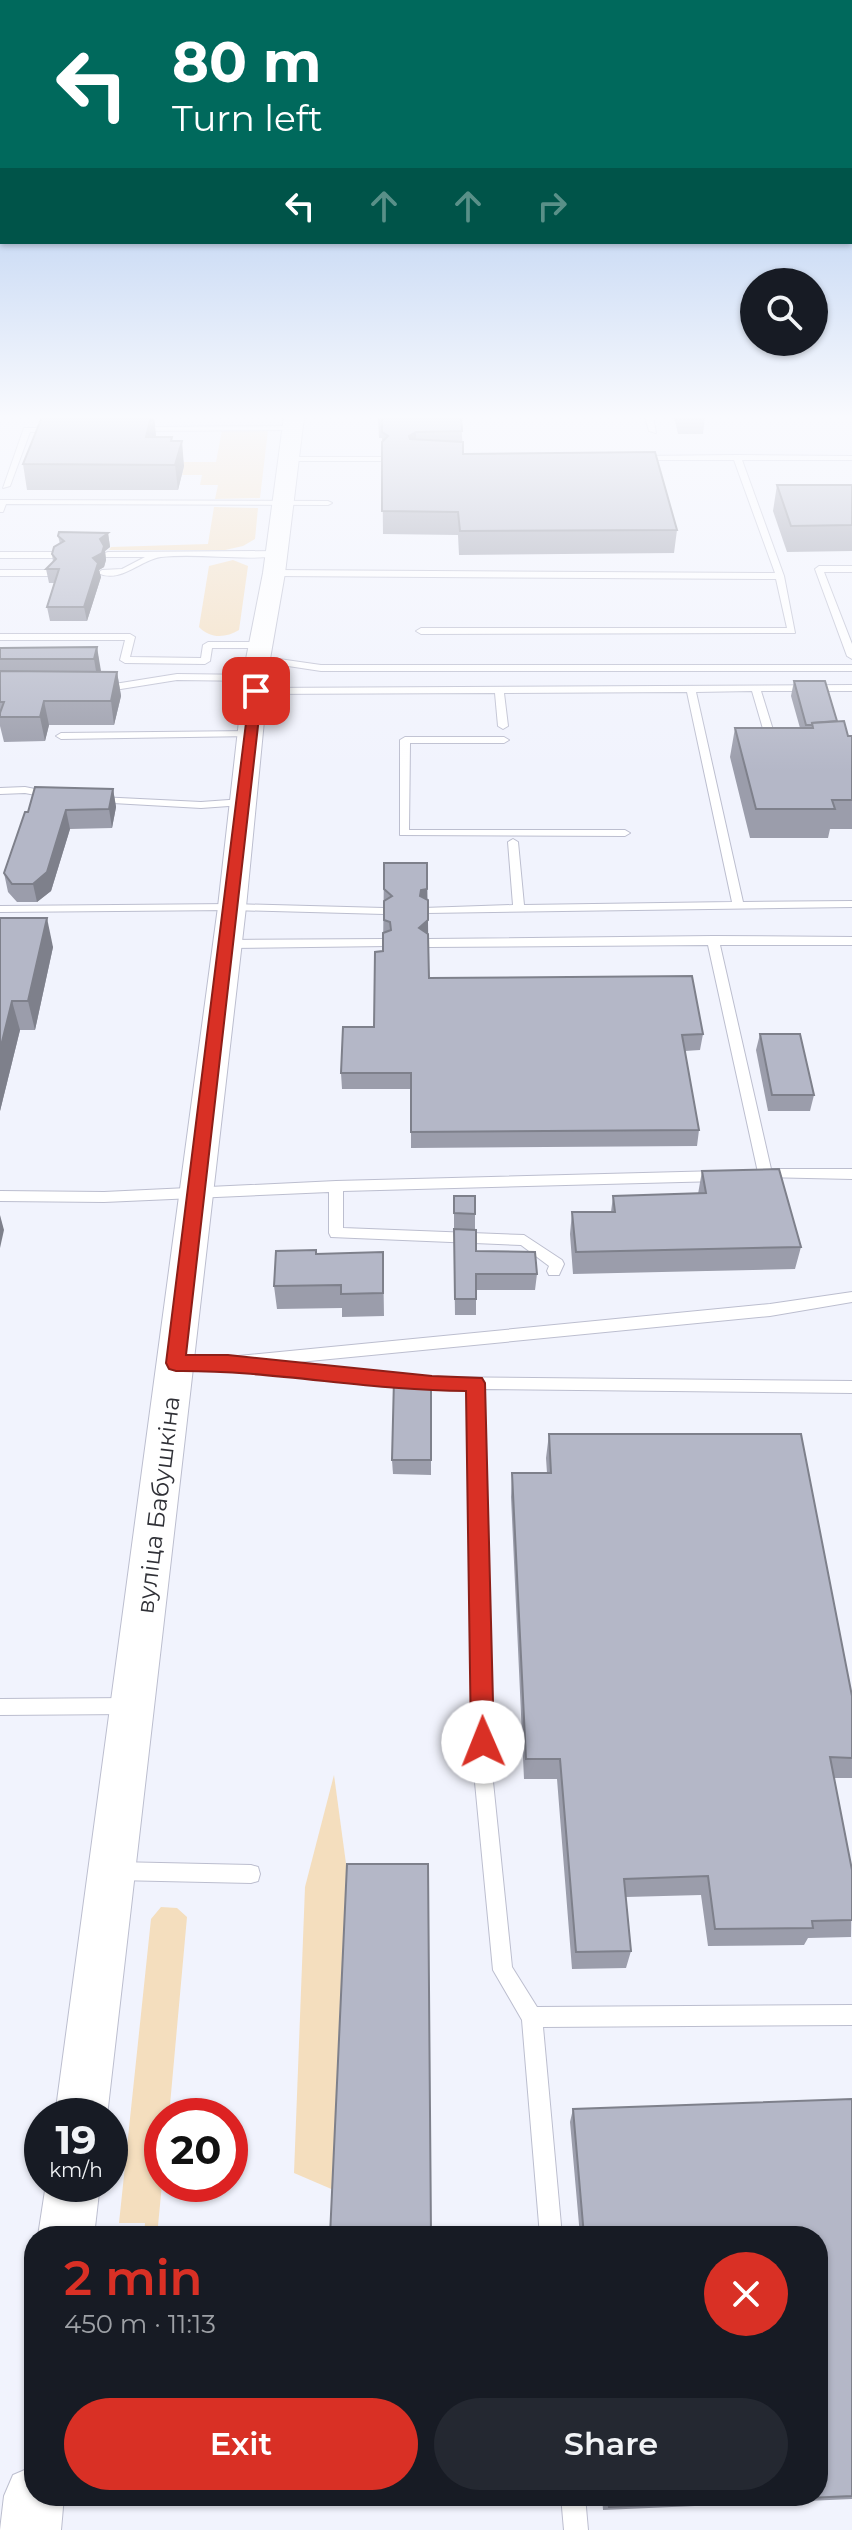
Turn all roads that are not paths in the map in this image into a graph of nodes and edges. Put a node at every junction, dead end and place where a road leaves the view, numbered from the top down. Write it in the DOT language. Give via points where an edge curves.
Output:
graph roads {
  1 [pos="279,535"];
  2 [pos="765,535"];
  3 [pos="158,554"];
  4 [pos="0,555"];
  5 [pos="59,555"];
  6 [pos="108,555"];
  7 [pos="276,563"];
  8 [pos="852,569"];
  9 [pos="0,573"];
  10 [pos="52,573"];
  11 [pos="102,573"];
  12 [pos="780,576"];
  13 [pos="421,631"];
  14 [pos="0,637"];
  15 [pos="852,656"];
  16 [pos="258,668"];
  17 [pos="852,668"];
  18 [pos="852,688"];
  19 [pos="85,689"];
  20 [pos="499,689"];
  21 [pos="691,689"];
  22 [pos="756,689"];
  23 [pos="503,726"];
  24 [pos="250,734"];
  25 [pos="61,736"];
  26 [pos="504,740"];
  27 [pos="787,746"];
  28 [pos="0,791"];
  29 [pos="64,797"];
  30 [pos="91,800"];
  31 [pos="243,802"];
  32 [pos="625,833"];
  33 [pos="513,842"];
  34 [pos="852,904"];
  35 [pos="738,906"];
  36 [pos="0,909"];
  37 [pos="519,909"];
  38 [pos="427,910"];
  39 [pos="384,911"];
  40 [pos="230,926"];
  41 [pos="713,940"];
  42 [pos="852,941"];
  43 [pos="384,943"];
  44 [pos="428,943"];
  45 [pos="765,1174"];
  46 [pos="852,1174"];
  47 [pos="733,1175"];
  48 [pos="749,1175"];
  49 [pos="336,1186"];
  50 [pos="197,1191"];
  51 [pos="0,1196"];
  52 [pos="554,1271"];
  53 [pos="852,1297"];
  54 [pos="176,1363"];
  55 [pos="228,1363"];
  56 [pos="476,1383"];
  57 [pos="852,1387"];
  58 [pos="133,1706"];
  59 [pos="0,1707"];
  60 [pos="112,1871"];
  61 [pos="251,1874"];
  62 [pos="852,2015"];
  63 [pos="532,2017"];
  64 [pos="83,2098"];
  65 [pos="71,2202"];
  66 [pos="67,2226"];
  67 [pos="550,2226"];
  68 [pos="33,2506"];
  69 [pos="574,2506"];
  70 [pos="30,2530"];
  71 [pos="576,2530"];
  1 -- 7 [label="street, вуліца Бабушкіна"];
  2 -- 12 [label="lane"];
  3 -- 6 [label="lane"];
  3 -- 7 [label="lane"];
  3 -- 11 [label="lane" via="124,571"];
  4 -- 5 [label="lane"];
  7 -- 12 [label="lane"];
  7 -- 16 [label="street, вуліца Бабушкіна"];
  8 -- 15 [label="lane" via="819,569"];
  9 -- 10 [label="lane"];
  12 -- 13 [label="lane" via="792,631"];
  14 -- 16 [label="lane" via="130,637 125,660 205,661 208,645"];
  16 -- 17 [label="lane"];
  16 -- 19 [label="lane"];
  16 -- 20 [label="lane"];
  16 -- 24 [label="street, вуліца Бабушкіна"];
  18 -- 22 [label="lane"];
  20 -- 21 [label="lane"];
  20 -- 23 [label="lane"];
  21 -- 22 [label="lane"];
  21 -- 35 [label="lane"];
  22 -- 27 [label="lane" via="773,746"];
  24 -- 25 [label="lane"];
  24 -- 31 [label="street, вуліца Бабушкіна"];
  26 -- 32 [label="lane" via="405,740 404,833"];
  28 -- 29 [label="lane"];
  30 -- 31 [label="lane"];
  31 -- 40 [label="street, вуліца Бабушкіна"];
  33 -- 37 [label="lane"];
  34 -- 35 [label="lane"];
  35 -- 37 [label="lane"];
  36 -- 40 [label="lane"];
  37 -- 38 [label="lane"];
  39 -- 40 [label="lane"];
  40 -- 43 [label="lane"];
  40 -- 50 [label="street, вуліца Бабушкіна"];
  41 -- 42 [label="lane"];
  41 -- 44 [label="lane"];
  41 -- 45 [label="lane"];
  45 -- 46 [label="lane"];
  45 -- 48 [label="lane"];
  47 -- 49 [label="lane"];
  49 -- 50 [label="lane"];
  49 -- 52 [label="lane" via="336,1233 524,1240 557,1264"];
  50 -- 51 [label="lane"];
  50 -- 54 [label="street, вуліца Бабушкіна"];
  53 -- 55 [label="lane" via="770,1310"];
  54 -- 55 [label="lane"];
  54 -- 58 [label="street, вуліца Бабушкіна"];
  55 -- 56 [label="lane"];
  56 -- 57 [label="lane"];
  56 -- 63 [label="lane" via="483,1772 503,1970"];
  58 -- 59 [label="lane"];
  58 -- 60 [label="street, вуліца Бабушкіна"];
  60 -- 61 [label="lane"];
  60 -- 64 [label="street, вуліца Бабушкіна"];
  62 -- 63 [label="lane"];
  63 -- 67 [label="lane"];
  65 -- 66 [label="street"];
  68 -- 70 [label="street"];
  69 -- 71 [label="lane"];
}
